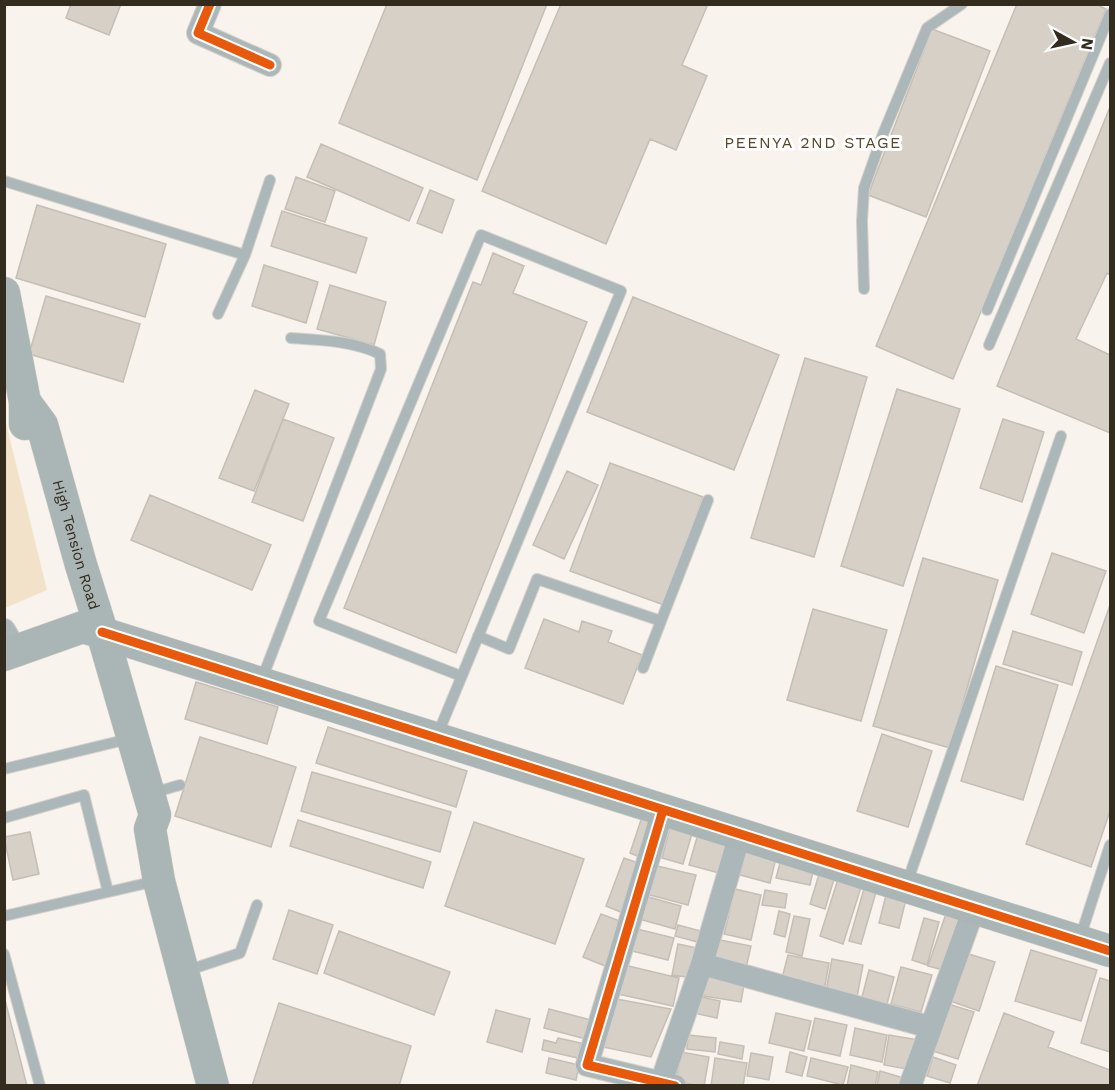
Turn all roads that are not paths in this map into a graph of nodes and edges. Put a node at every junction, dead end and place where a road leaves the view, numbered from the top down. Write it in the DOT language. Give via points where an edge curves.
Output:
graph roads {
  1 [pos="210,4"];
  2 [pos="962,4"];
  3 [pos="1110,14"];
  4 [pos="1110,63"];
  5 [pos="270,65"];
  6 [pos="270,180"];
  7 [pos="4,181"];
  8 [pos="245,255"];
  9 [pos="864,289"];
  10 [pos="4,293"];
  11 [pos="987,310"];
  12 [pos="219,314"];
  13 [pos="291,338"];
  14 [pos="989,345"];
  15 [pos="1060,436"];
  16 [pos="708,500"];
  17 [pos="661,621"];
  18 [pos="93,630"];
  19 [pos="478,636"];
  20 [pos="8,645"];
  21 [pos="643,669"];
  22 [pos="461,676"];
  23 [pos="261,682"];
  24 [pos="436,738"];
  25 [pos="116,742"];
  26 [pos="4,769"];
  27 [pos="180,785"];
  28 [pos="148,794"];
  29 [pos="663,810"];
  30 [pos="4,818"];
  31 [pos="150,829"];
  32 [pos="740,834"];
  33 [pos="1110,845"];
  34 [pos="159,881"];
  35 [pos="906,886"];
  36 [pos="108,892"];
  37 [pos="257,905"];
  38 [pos="974,908"];
  39 [pos="4,916"];
  40 [pos="1078,941"];
  41 [pos="1110,951"];
  42 [pos="4,954"];
  43 [pos="702,964"];
  44 [pos="183,972"];
  45 [pos="930,1028"];
  46 [pos="666,1085"];
  47 [pos="40,1086"];
  48 [pos="213,1086"];
  49 [pos="910,1086"];
  1 -- 5 [label="street" via="198,33"];
  2 -- 9 [label="lane" via="927,28 864,188"];
  3 -- 11 [label="lane"];
  4 -- 14 [label="lane"];
  6 -- 8 [label="lane"];
  7 -- 8 [label="lane"];
  8 -- 12 [label="lane"];
  10 -- 18 [label="street, High Tension Road" via="25,402 25,430 62,575"];
  13 -- 23 [label="lane" via="367,348 380,354 381,369"];
  15 -- 35 [label="lane"];
  16 -- 17 [label="lane"];
  17 -- 19 [label="lane" via="537,579 509,649"];
  17 -- 21 [label="lane"];
  18 -- 20 [label="street"];
  18 -- 23 [label="street"];
  18 -- 25 [label="street, High Tension Road"];
  18 -- 28 [label="street, High Tension Road"];
  19 -- 22 [label="lane"];
  19 -- 22 [label="lane" via="621,291 481,235 319,621"];
  22 -- 24 [label="lane"];
  23 -- 24 [label="street"];
  24 -- 29 [label="street"];
  25 -- 26 [label="lane"];
  25 -- 31 [label="street, High Tension Road" via="141,821"];
  27 -- 28 [label="lane"];
  28 -- 31 [label="street, High Tension Road" via="154,815"];
  29 -- 32 [label="street"];
  29 -- 46 [label="street" via="587,1065"];
  30 -- 36 [label="lane" via="84,795"];
  31 -- 34 [label="street, High Tension Road"];
  32 -- 35 [label="street"];
  32 -- 43 [label="street"];
  33 -- 40 [label="lane"];
  34 -- 36 [label="lane"];
  34 -- 44 [label="street, High Tension Road"];
  35 -- 38 [label="street"];
  36 -- 39 [label="lane"];
  37 -- 44 [label="lane" via="240,953"];
  38 -- 40 [label="street"];
  38 -- 45 [label="street"];
  40 -- 41 [label="street"];
  42 -- 47 [label="lane"];
  43 -- 45 [label="street"];
  43 -- 46 [label="street"];
  44 -- 48 [label="street, High Tension Road"];
  45 -- 49 [label="street"];
}
